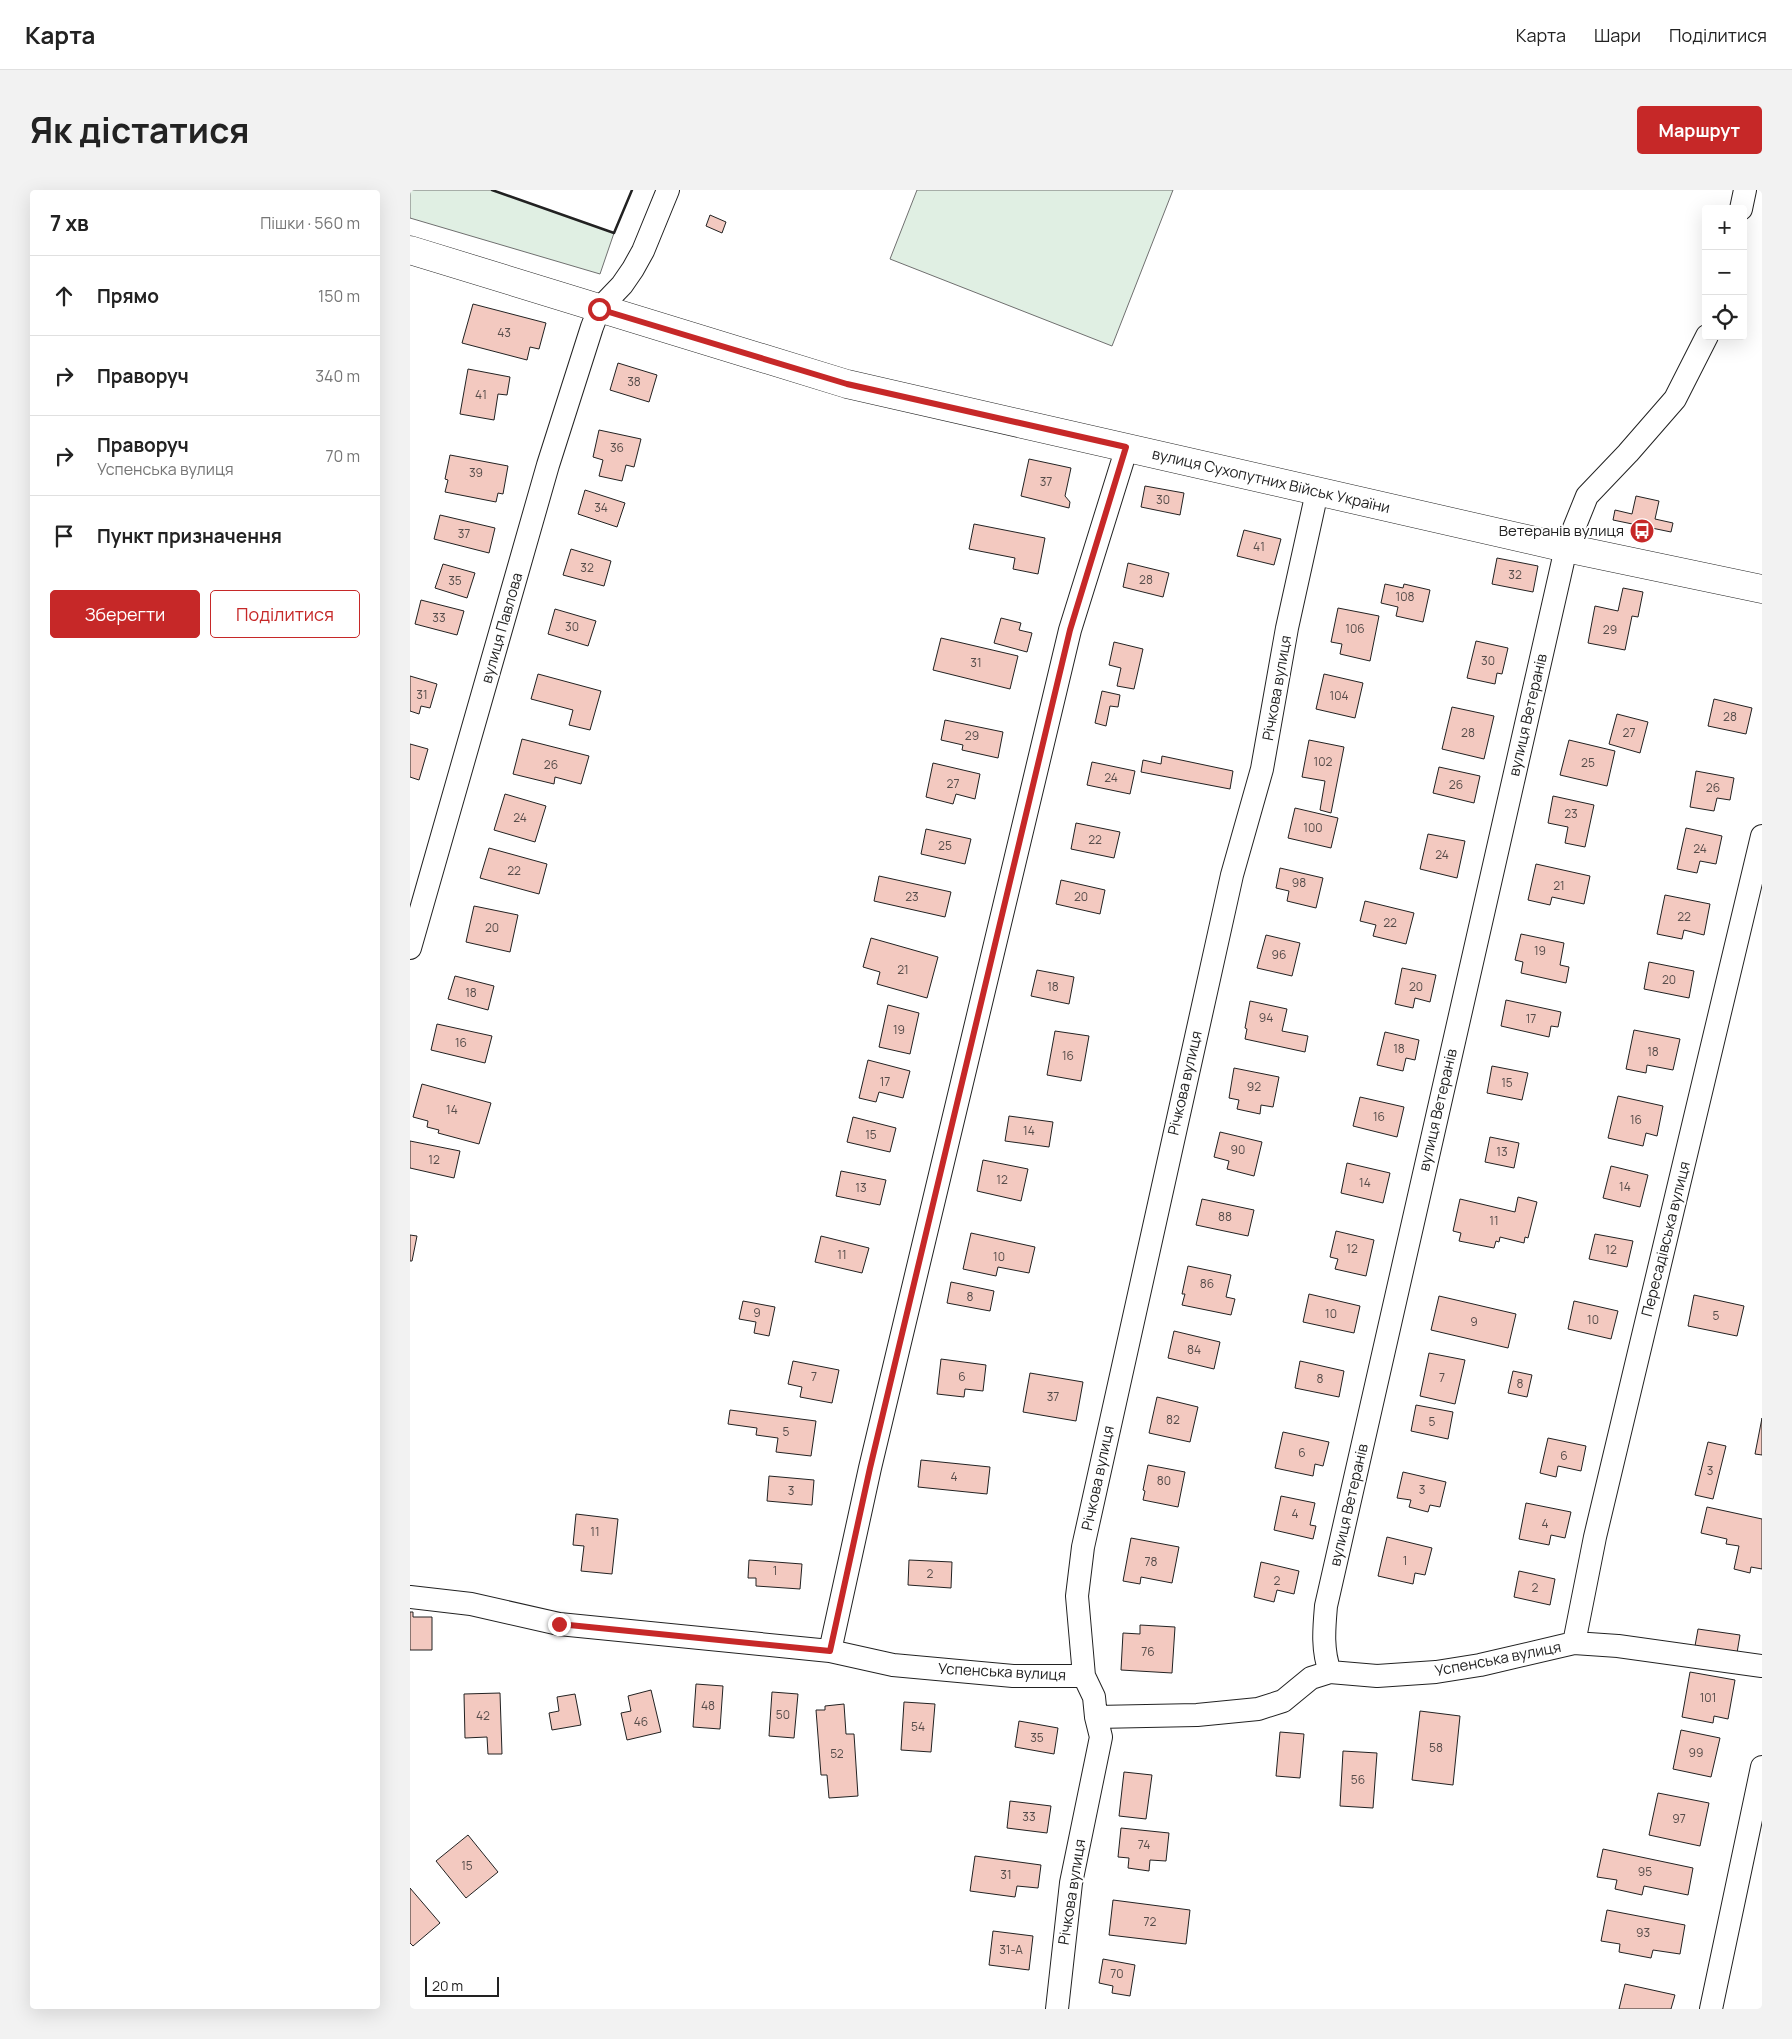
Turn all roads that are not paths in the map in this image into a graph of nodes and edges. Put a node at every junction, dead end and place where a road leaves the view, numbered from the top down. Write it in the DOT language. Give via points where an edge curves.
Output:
graph roads {
  1 [pos="668,190"];
  2 [pos="1745,190"];
  3 [pos="1742,205"];
  4 [pos="410,250"];
  5 [pos="599,309"];
  6 [pos="1706,340"];
  7 [pos="1126,447"];
  8 [pos="1317,492"];
  9 [pos="1566,548"];
  10 [pos="1762,589"];
  11 [pos="1762,836"];
  12 [pos="410,948"];
  13 [pos="410,1597"];
  14 [pos="1574,1643"];
  15 [pos="830,1651"];
  16 [pos="1762,1666"];
  17 [pos="1330,1672"];
  18 [pos="1084,1676"];
  19 [pos="1096,1717"];
  20 [pos="1762,1768"];
  21 [pos="1057,2009"];
  22 [pos="1711,2009"];
  1 -- 5 [label="street" via="633,269"];
  2 -- 3 [label="street"];
  4 -- 5 [label="street, вулиця Сухопутних Військ України"];
  5 -- 7 [label="street, вулиця Сухопутних Військ України" via="847,384"];
  5 -- 12 [label="street, вулиця Павлова" via="548,465"];
  6 -- 9 [label="street, вулиця Ветеранів" via="1674,399 1587,496"];
  7 -- 8 [label="street, вулиця Сухопутних Військ України"];
  7 -- 15 [label="street" via="1070,630 870,1468"];
  8 -- 9 [label="street, вулиця Сухопутних Військ України"];
  8 -- 18 [label="street, Річкова вулиця" via="1287,628 1262,769 1232,875 1085,1538 1077,1596"];
  9 -- 10 [label="street, вулиця Сухопутних Військ України"];
  9 -- 17 [label="street, вулиця Ветеранів" via="1326,1606 1324,1655"];
  11 -- 14 [label="street, Пересадівська вулиця" via="1595,1537"];
  13 -- 15 [label="street, Успенська вулиця" via="471,1604 559,1624"];
  14 -- 16 [label="street, Успенська вулиця"];
  14 -- 17 [label="street, Успенська вулиця" via="1436,1672 1378,1676"];
  15 -- 18 [label="street, Успенська вулиця" via="893,1665 1013,1676"];
  17 -- 19 [label="street, Успенська вулиця" via="1311,1678 1283,1702 1258,1709 1197,1715"];
  18 -- 19 [label="street, Успенська вулиця" via="1094,1697"];
  19 -- 21 [label="street, Річкова вулиця" via="1101,1737 1071,1883"];
  20 -- 22 [label="street"];
}
